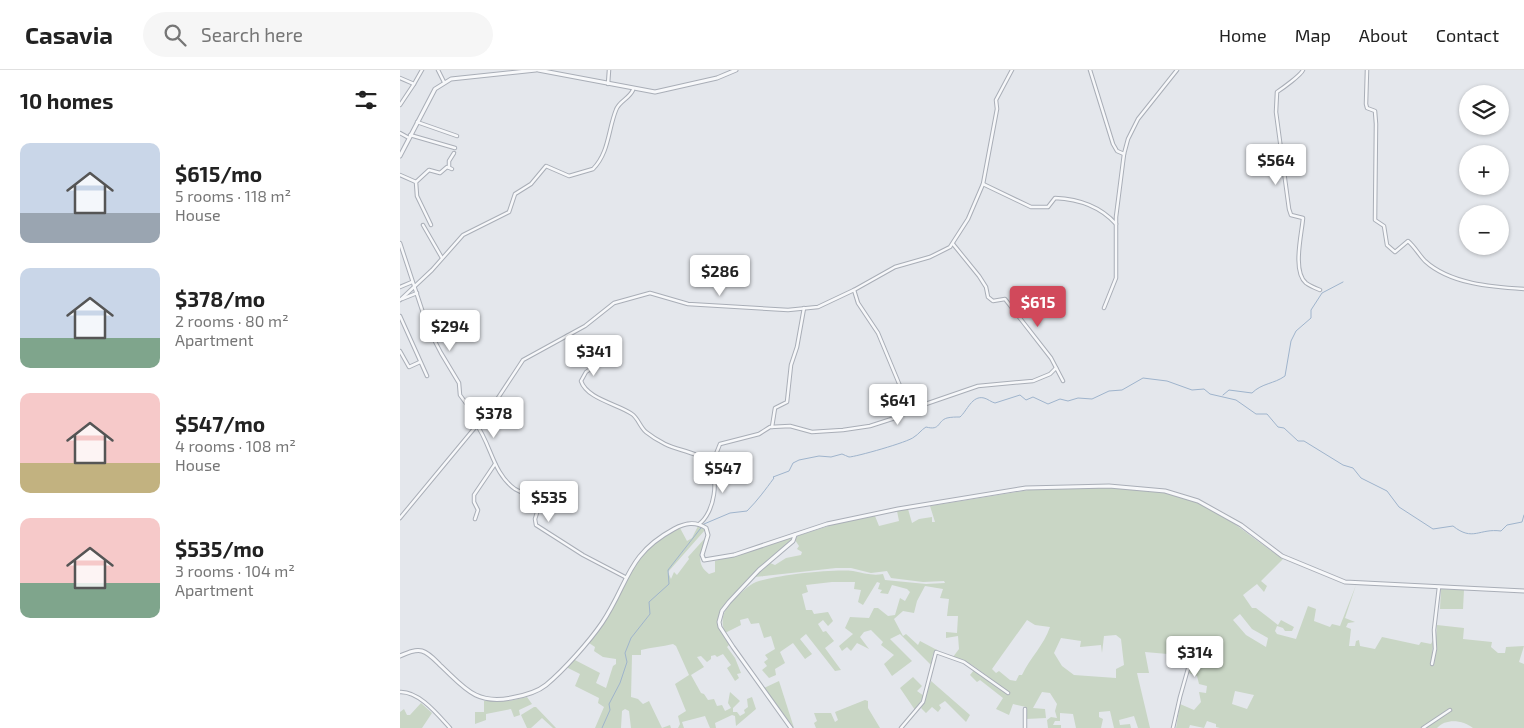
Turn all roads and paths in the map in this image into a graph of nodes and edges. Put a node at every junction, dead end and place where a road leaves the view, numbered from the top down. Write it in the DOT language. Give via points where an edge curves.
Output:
graph roads {
  1 [pos="422,70"];
  2 [pos="438,70"];
  3 [pos="537,70"];
  4 [pos="609,70"];
  5 [pos="736,70"];
  6 [pos="1012,70"];
  7 [pos="1090,70"];
  8 [pos="1176,70"];
  9 [pos="1303,70"];
  10 [pos="1367,70"];
  11 [pos="400,78"];
  12 [pos="444,82"];
  13 [pos="414,84"];
  14 [pos="608,84"];
  15 [pos="633,90"];
  16 [pos="400,105"];
  17 [pos="417,122"];
  18 [pos="400,133"];
  19 [pos="457,136"];
  20 [pos="409,137"];
  21 [pos="455,148"];
  22 [pos="454,153"];
  23 [pos="1124,154"];
  24 [pos="400,156"];
  25 [pos="400,175"];
  26 [pos="416,182"];
  27 [pos="983,184"];
  28 [pos="1116,224"];
  29 [pos="423,225"];
  30 [pos="431,225"];
  31 [pos="400,243"];
  32 [pos="953,244"];
  33 [pos="442,258"];
  34 [pos="413,284"];
  35 [pos="400,287"];
  36 [pos="1524,289"];
  37 [pos="854,290"];
  38 [pos="1320,290"];
  39 [pos="417,294"];
  40 [pos="400,299"];
  41 [pos="804,308"];
  42 [pos="1104,308"];
  43 [pos="400,316"];
  44 [pos="566,336"];
  45 [pos="400,351"];
  46 [pos="421,361"];
  47 [pos="1056,368"];
  48 [pos="427,376"];
  49 [pos="1063,382"];
  50 [pos="910,410"];
  51 [pos="478,422"];
  52 [pos="772,427"];
  53 [pos="705,461"];
  54 [pos="495,464"];
  55 [pos="400,518"];
  56 [pos="475,519"];
  57 [pos="701,525"];
  58 [pos="796,535"];
  59 [pos="625,577"];
  60 [pos="1439,587"];
  61 [pos="1524,591"];
  62 [pos="1195,644"];
  63 [pos="400,656"];
  64 [pos="1432,664"];
  65 [pos="400,692"];
  66 [pos="1008,693"];
  67 [pos="1025,709"];
  68 [pos="1450,710"];
  69 [pos="450,728"];
  70 [pos="791,728"];
  71 [pos="901,728"];
  72 [pos="1025,728"];
  73 [pos="1173,728"];
  74 [pos="1423,728"];
  1 -- 13 [label="street"];
  2 -- 12 [label="street"];
  3 -- 12 [label="street"];
  3 -- 14 [label="street"];
  4 -- 14 [label="street"];
  5 -- 15 [label="street" via="668,91"];
  6 -- 27 [label="street" via="996,100"];
  7 -- 23 [label="street" via="1108,132 1117,151"];
  8 -- 23 [label="street" via="1132,128"];
  9 -- 38 [label="street" via="1298,78 1277,92 1276,112 1289,209 1291,215 1303,218 1300,273 1305,282"];
  10 -- 36 [label="street" via="1366,104 1367,108 1375,111 1376,124 1375,216 1376,221 1384,226 1389,247 1395,252 1408,240 1426,263 1449,276 1487,286"];
  11 -- 13 [label="street"];
  12 -- 17 [label="street" via="435,89"];
  13 -- 16 [label="street"];
  14 -- 15 [label="street"];
  15 -- 33 [label="street" via="615,111 610,138 593,169 569,176 546,166 531,184 515,194 509,212 463,235"];
  17 -- 19 [label="street"];
  17 -- 20 [label="street"];
  18 -- 20 [label="street"];
  20 -- 21 [label="street"];
  20 -- 24 [label="street"];
  22 -- 26 [label="street" via="449,161 451,168 442,172 429,170"];
  23 -- 28 [label="street"];
  25 -- 26 [label="street"];
  26 -- 30 [label="street" via="417,196"];
  27 -- 28 [label="street" via="1036,208 1048,207 1055,198 1081,202 1100,210"];
  27 -- 32 [label="street"];
  28 -- 42 [label="street" via="1116,278"];
  29 -- 33 [label="street"];
  31 -- 34 [label="street"];
  32 -- 37 [label="street" via="939,253 889,270"];
  32 -- 47 [label="street" via="982,281 988,297 993,301 1005,299"];
  33 -- 34 [label="street"];
  34 -- 35 [label="street"];
  34 -- 39 [label="street"];
  34 -- 40 [label="street"];
  37 -- 41 [label="street" via="818,307"];
  37 -- 50 [label="street" via="858,303 878,333"];
  39 -- 40 [label="street"];
  39 -- 51 [label="street" via="440,354 460,383 459,393"];
  41 -- 44 [label="street" via="788,310 688,304 644,293 614,303 585,326"];
  41 -- 52 [label="street" via="797,347 790,365 787,402 775,408"];
  43 -- 46 [label="street"];
  44 -- 51 [label="street" via="523,360 499,398"];
  44 -- 53 [label="street" via="591,344 602,357 601,362 584,374 583,385 605,402 634,415 646,432 662,442"];
  45 -- 46 [label="street" via="409,367"];
  46 -- 48 [label="street"];
  47 -- 49 [label="street"];
  47 -- 50 [label="street" via="1050,374 1033,380 978,386"];
  50 -- 52 [label="street" via="898,418 843,430 812,432 790,426"];
  51 -- 54 [label="street"];
  51 -- 55 [label="street"];
  52 -- 53 [label="street" via="720,444 716,454"];
  53 -- 57 [label="street" via="714,472 714,497"];
  54 -- 56 [label="street" via="474,495 478,510"];
  54 -- 59 [label="street" via="516,490 541,500 536,525 582,555"];
  57 -- 58 [label="street" via="706,528 708,536 702,555 707,561"];
  57 -- 59 [label="street" via="683,525 654,541"];
  58 -- 60 [label="street" via="827,524 874,514 1026,488 1128,487 1198,501 1241,525 1282,556 1345,582"];
  58 -- 70 [label="street" via="794,541 759,570 729,602 719,622"];
  59 -- 63 [label="street" via="592,638 548,683 528,694 503,700 480,698 425,653 416,651"];
  60 -- 61 [label="street"];
  60 -- 64 [label="street"];
  62 -- 73 [label="street"];
  65 -- 69 [label="street" via="409,693 428,706"];
  66 -- 71 [label="street" via="964,662 936,652 923,702"];
  67 -- 72 [label="street"];
  68 -- 74 [label="street"];
}
